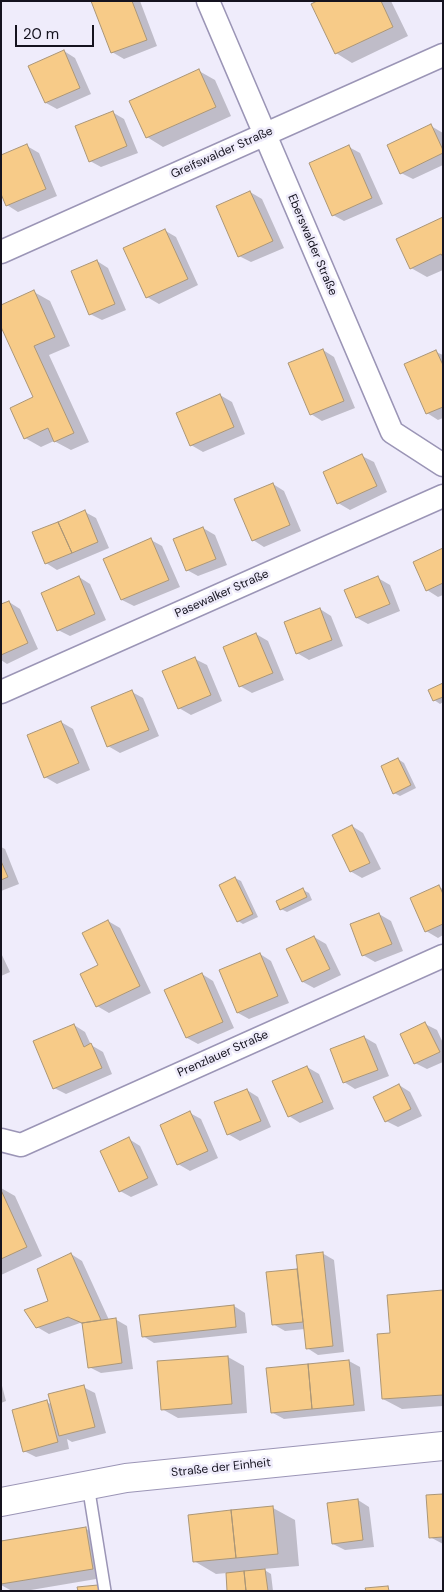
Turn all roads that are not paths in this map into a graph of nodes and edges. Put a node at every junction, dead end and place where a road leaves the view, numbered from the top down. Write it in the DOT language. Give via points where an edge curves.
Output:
graph roads {
  1 [pos="208,1"];
  2 [pos="443,55"];
  3 [pos="265,134"];
  4 [pos="1,252"];
  5 [pos="443,465"];
  6 [pos="443,496"];
  7 [pos="1,692"];
  8 [pos="443,956"];
  9 [pos="1,1140"];
  10 [pos="443,1446"];
  11 [pos="88,1485"];
  12 [pos="1,1502"];
  13 [pos="105,1591"];
  1 -- 3 [label="street, Eberswalder Straße"];
  2 -- 3 [label="street, Greifswalder Straße"];
  3 -- 4 [label="street, Greifswalder Straße"];
  3 -- 5 [label="street, Eberswalder Straße" via="392,432"];
  6 -- 7 [label="street, Pasewalker Straße"];
  8 -- 9 [label="street, Prenzlauer Straße" via="21,1145"];
  10 -- 11 [label="street, Straße der Einheit" via="126,1478"];
  11 -- 12 [label="street, Straße der Einheit"];
  11 -- 13 [label="lane"];
}
